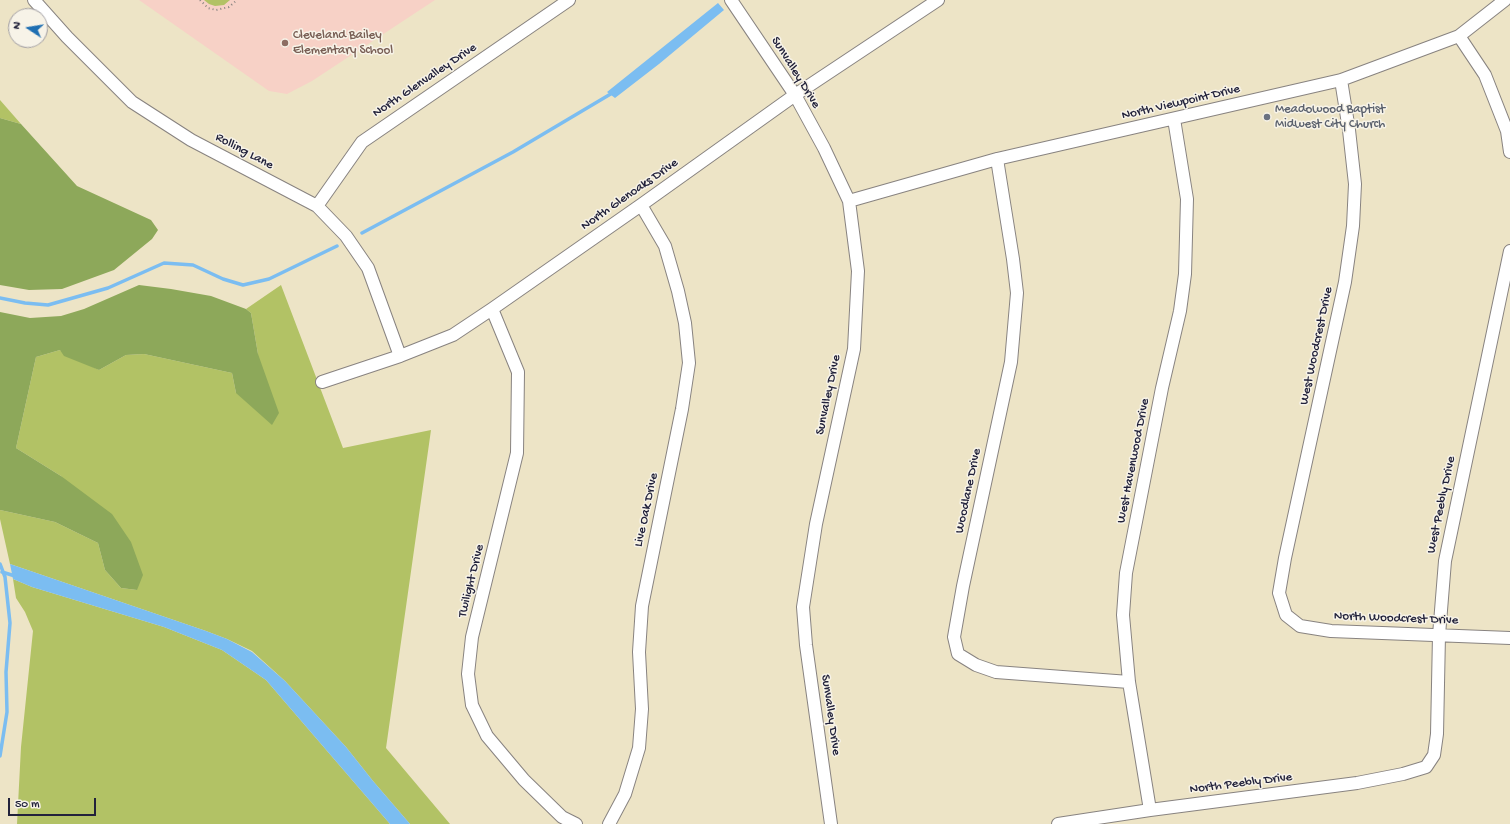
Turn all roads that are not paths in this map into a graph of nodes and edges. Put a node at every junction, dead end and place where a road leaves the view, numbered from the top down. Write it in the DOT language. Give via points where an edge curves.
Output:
graph roads {
  1 [pos="34,0"];
  2 [pos="569,0"];
  3 [pos="731,0"];
  4 [pos="938,0"];
  5 [pos="1505,0"];
  6 [pos="1459,36"];
  7 [pos="1341,80"];
  8 [pos="795,95"];
  9 [pos="1174,119"];
  10 [pos="1510,152"];
  11 [pos="997,159"];
  12 [pos="849,201"];
  13 [pos="641,205"];
  14 [pos="317,206"];
  15 [pos="1510,250"];
  16 [pos="492,309"];
  17 [pos="400,356"];
  18 [pos="322,382"];
  19 [pos="1286,615"];
  20 [pos="1439,635"];
  21 [pos="1510,638"];
  22 [pos="1129,682"];
  23 [pos="1426,766"];
  24 [pos="1150,810"];
  25 [pos="576,824"];
  26 [pos="609,824"];
  27 [pos="831,824"];
  28 [pos="1058,824"];
  1 -- 14 [label="street, Rolling Lane" via="132,102 191,140"];
  2 -- 14 [label="street, North Glenvalley Drive" via="362,142"];
  3 -- 8 [label="street, Sunvalley Drive"];
  4 -- 8 [label="street, North Glenoaks Drive"];
  5 -- 6 [label="street, North Viewpoint Drive"];
  6 -- 7 [label="street, North Viewpoint Drive"];
  6 -- 10 [label="street" via="1485,75 1507,131"];
  7 -- 9 [label="street, North Viewpoint Drive"];
  7 -- 19 [label="street, West Woodcrest Drive" via="1355,184 1353,226 1345,282 1285,558 1279,593"];
  8 -- 12 [label="street, Sunvalley Drive"];
  8 -- 13 [label="street, North Glenoaks Drive"];
  9 -- 11 [label="street, North Viewpoint Drive"];
  9 -- 22 [label="street, West Havenwood Drive" via="1187,199 1185,274 1180,311 1162,388 1126,573 1123,615"];
  11 -- 12 [label="street, North Viewpoint Drive"];
  11 -- 22 [label="street, Woodlane Drive" via="1017,293 1011,362 954,637 958,654 976,665 996,672"];
  12 -- 27 [label="street, Sunvalley Drive" via="858,271 854,349 816,524 803,607"];
  13 -- 16 [label="street, North Glenoaks Drive"];
  13 -- 26 [label="street, Live Oak Drive" via="665,246 685,323 689,363 642,606 639,652 642,709 639,748 625,794"];
  14 -- 17 [label="street, Rolling Lane" via="346,236 368,268"];
  15 -- 20 [label="street, West Peebly Drive" via="1445,561"];
  16 -- 17 [label="street, North Glenoaks Drive" via="453,335"];
  16 -- 25 [label="street, Twilight Drive" via="518,372 517,453 472,637 468,674 472,705 487,736 524,780 562,817"];
  17 -- 18 [label="street, North Glenoaks Drive"];
  19 -- 20 [label="street, North Woodcrest Drive" via="1300,626 1331,631"];
  20 -- 21 [label="street, North Woodcrest Drive"];
  20 -- 23 [label="street, West Peebly Drive" via="1437,734 1434,755"];
  22 -- 24 [label="street, West Havenwood Drive"];
  23 -- 24 [label="street, North Peebly Drive" via="1403,774 1357,783"];
  24 -- 28 [label="street, North Peebly Drive"];
}
